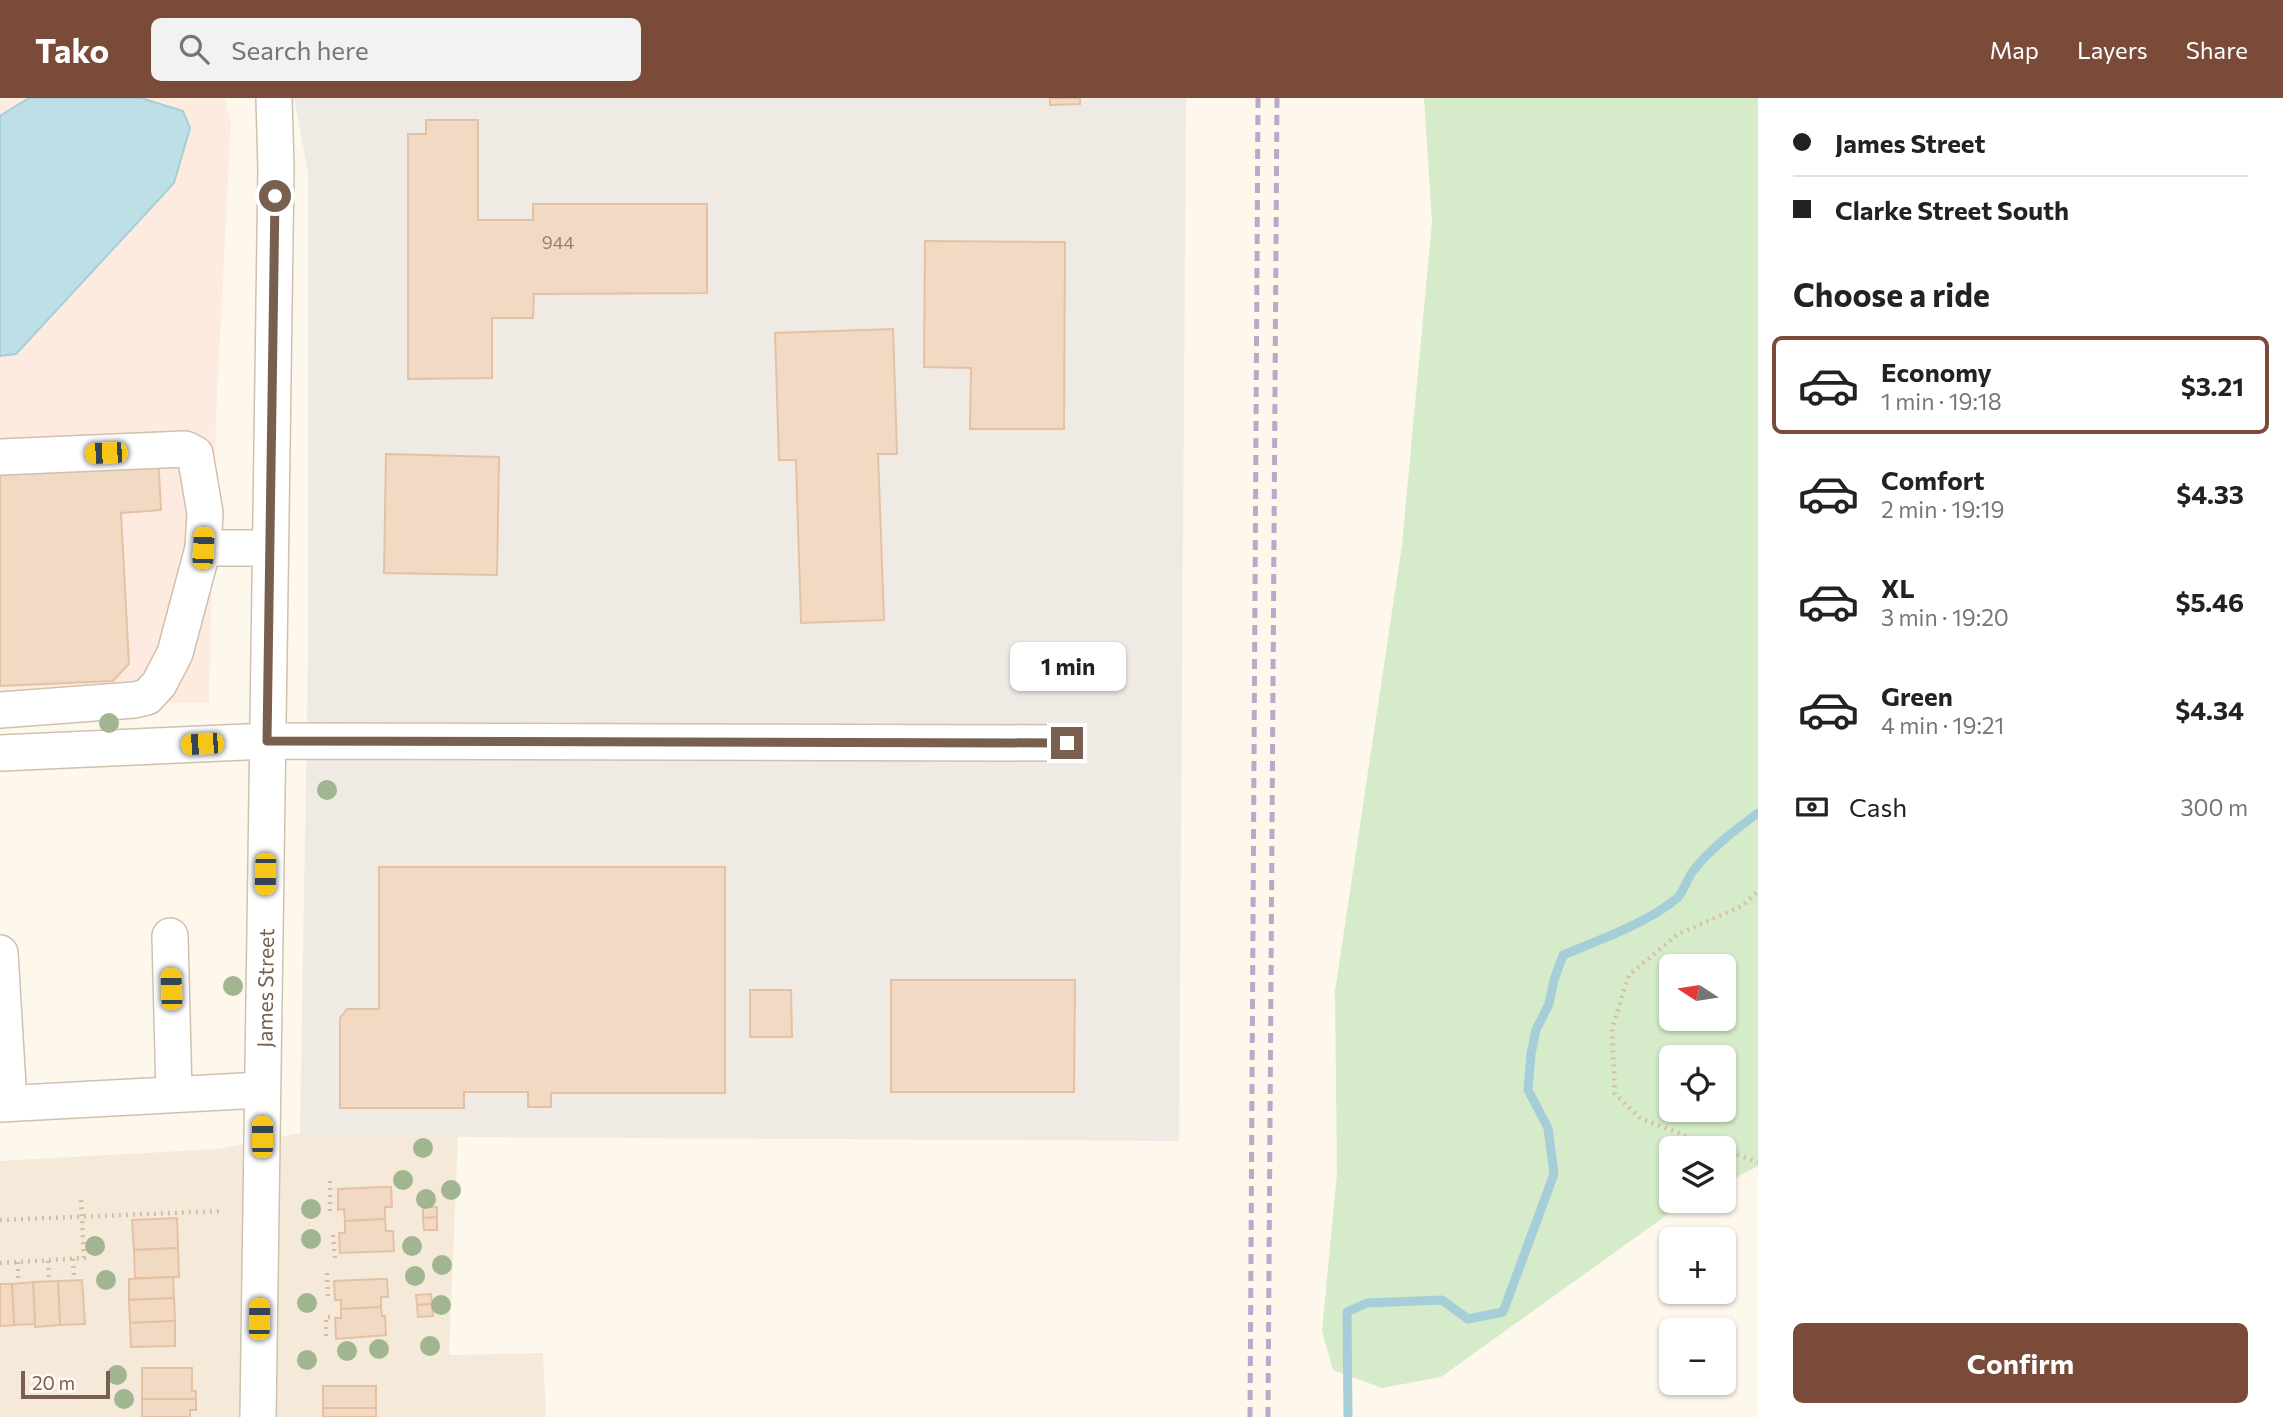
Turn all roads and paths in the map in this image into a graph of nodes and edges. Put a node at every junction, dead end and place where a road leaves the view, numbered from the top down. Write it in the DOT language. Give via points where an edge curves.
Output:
graph roads {
  1 [pos="274,98"];
  2 [pos="0,457"];
  3 [pos="203,548"];
  4 [pos="270,548"];
  5 [pos="147,697"];
  6 [pos="0,710"];
  7 [pos="267,741"];
  8 [pos="1067,743"];
  9 [pos="149,746"];
  10 [pos="0,753"];
  11 [pos="1758,891"];
  12 [pos="170,936"];
  13 [pos="0,953"];
  14 [pos="262,1090"];
  15 [pos="174,1094"];
  16 [pos="4,1103"];
  17 [pos="1686,1136"];
  18 [pos="1736,1154"];
  19 [pos="1758,1162"];
  20 [pos="330,1181"];
  21 [pos="81,1199"];
  22 [pos="222,1211"];
  23 [pos="330,1212"];
  24 [pos="82,1217"];
  25 [pos="0,1220"];
  26 [pos="333,1235"];
  27 [pos="73,1259"];
  28 [pos="335,1259"];
  29 [pos="48,1261"];
  30 [pos="18,1262"];
  31 [pos="0,1263"];
  32 [pos="327,1273"];
  33 [pos="74,1278"];
  34 [pos="49,1280"];
  35 [pos="18,1282"];
  36 [pos="328,1297"];
  37 [pos="332,1317"];
  38 [pos="326,1336"];
  39 [pos="258,1417"];
  1 -- 4 [label="street, James Street"];
  2 -- 3 [label="street" via="185,449 195,454 205,513"];
  3 -- 4 [label="street"];
  3 -- 5 [label="street" via="175,653"];
  4 -- 7 [label="street, James Street"];
  5 -- 6 [label="street"];
  5 -- 9 [label="street"];
  7 -- 8 [label="street"];
  7 -- 9 [label="street"];
  7 -- 14 [label="street, James Street"];
  9 -- 10 [label="street"];
  11 -- 17 [label="path" via="1742,906 1678,934 1629,975 1612,1028 1615,1094 1641,1119"];
  12 -- 15 [label="street"];
  13 -- 16 [label="street"];
  14 -- 15 [label="street"];
  14 -- 39 [label="street, James Street"];
  15 -- 16 [label="street"];
  18 -- 19 [label="path"];
  20 -- 23 [label="path"];
  21 -- 24 [label="path"];
  22 -- 24 [label="path"];
  24 -- 25 [label="path"];
  24 -- 27 [label="path" via="84,1258"];
  26 -- 28 [label="path"];
  27 -- 29 [label="path"];
  27 -- 33 [label="path"];
  29 -- 30 [label="path"];
  29 -- 34 [label="path"];
  30 -- 31 [label="path"];
  30 -- 35 [label="path"];
  32 -- 36 [label="path"];
  37 -- 38 [label="path" via="326,1317"];
}
